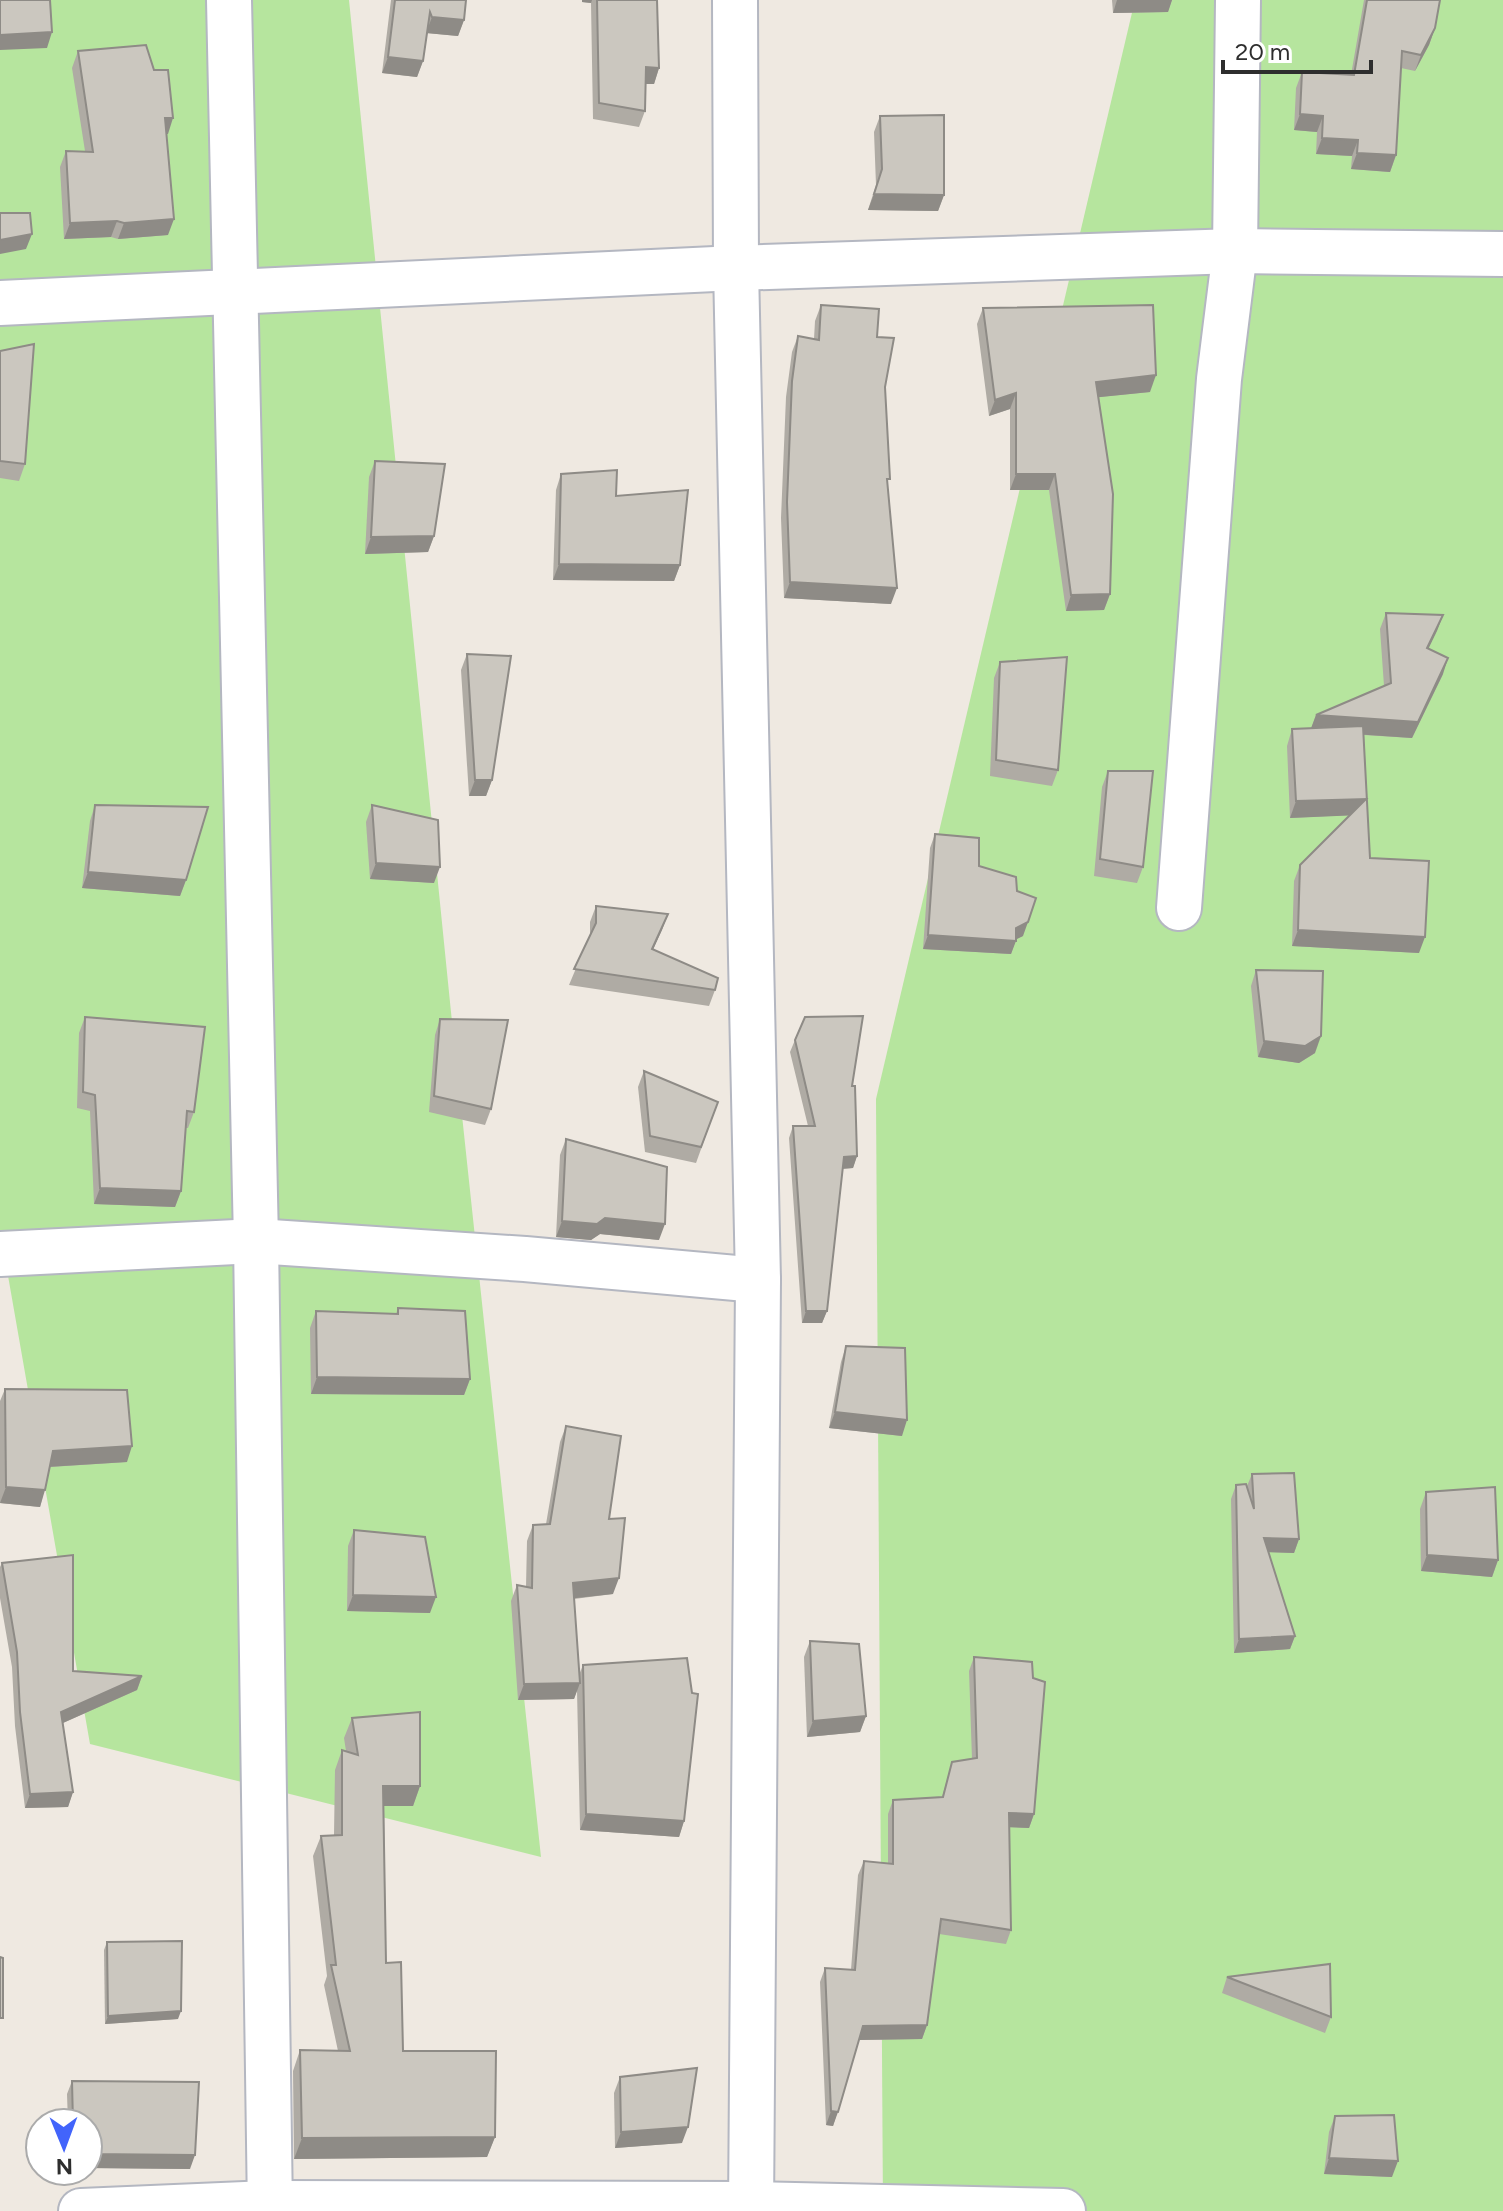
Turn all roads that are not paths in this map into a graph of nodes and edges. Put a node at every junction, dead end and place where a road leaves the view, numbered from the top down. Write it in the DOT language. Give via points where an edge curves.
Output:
graph roads {
  1 [pos="229,0"];
  2 [pos="735,0"];
  3 [pos="1238,0"];
  4 [pos="1235,251"];
  5 [pos="1503,254"];
  6 [pos="736,268"];
  7 [pos="235,293"];
  8 [pos="0,303"];
  9 [pos="1179,908"];
  10 [pos="256,1241"];
  11 [pos="0,1254"];
  12 [pos="758,1280"];
  13 [pos="270,2207"];
  14 [pos="751,2208"];
  15 [pos="81,2211"];
  16 [pos="1063,2211"];
  1 -- 7 [label="street"];
  2 -- 6 [label="street"];
  3 -- 4 [label="street"];
  4 -- 5 [label="street"];
  4 -- 6 [label="street"];
  4 -- 9 [label="street" via="1217,410"];
  6 -- 7 [label="street"];
  6 -- 12 [label="street"];
  7 -- 8 [label="street"];
  7 -- 10 [label="street"];
  10 -- 11 [label="street"];
  10 -- 12 [label="street"];
  10 -- 13 [label="street"];
  12 -- 14 [label="street"];
  13 -- 14 [label="street"];
  13 -- 15 [label="street"];
  14 -- 16 [label="street"];
}
